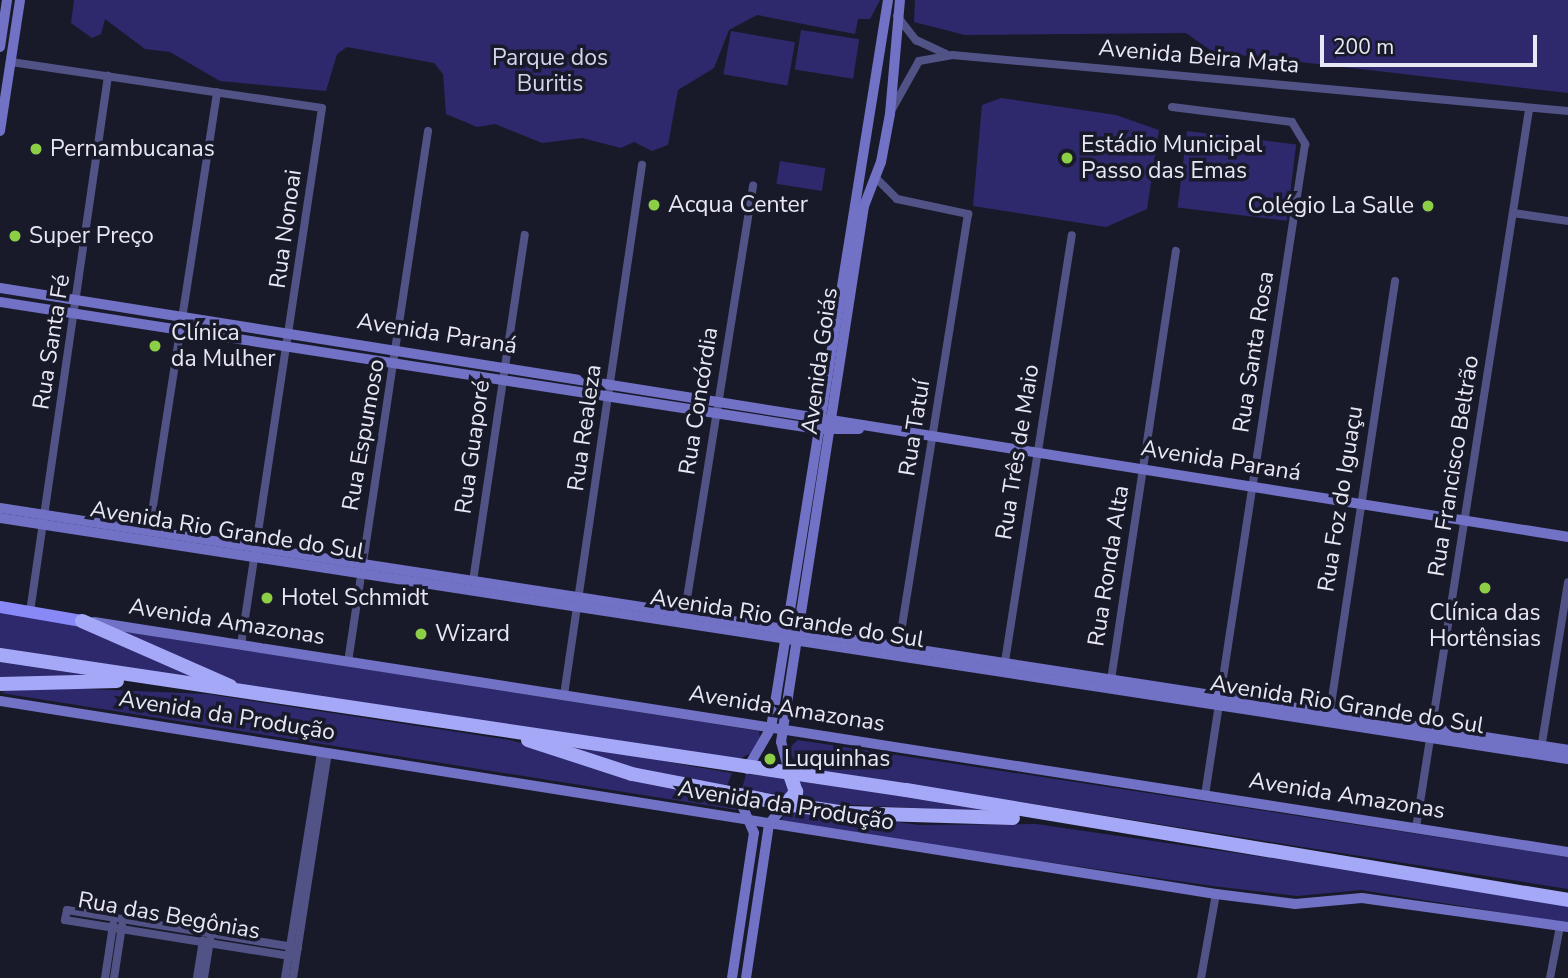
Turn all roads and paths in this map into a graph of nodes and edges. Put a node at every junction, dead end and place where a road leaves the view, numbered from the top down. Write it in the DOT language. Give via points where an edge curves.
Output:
graph roads {
  1 [pos="7,0"];
  2 [pos="20,0"];
  3 [pos="888,0"];
  4 [pos="900,0"];
  5 [pos="897,15"];
  6 [pos="0,47"];
  7 [pos="953,55"];
  8 [pos="11,62"];
  9 [pos="108,76"];
  10 [pos="217,92"];
  11 [pos="1172,107"];
  12 [pos="1529,110"];
  13 [pos="1568,111"];
  14 [pos="870,114"];
  15 [pos="889,117"];
  16 [pos="0,131"];
  17 [pos="428,131"];
  18 [pos="642,165"];
  19 [pos="858,169"];
  20 [pos="875,177"];
  21 [pos="753,184"];
  22 [pos="1513,213"];
  23 [pos="1568,221"];
  24 [pos="525,235"];
  25 [pos="1072,235"];
  26 [pos="1176,251"];
  27 [pos="1395,281"];
  28 [pos="0,288"];
  29 [pos="78,300"];
  30 [pos="0,302"];
  31 [pos="76,314"];
  32 [pos="184,317"];
  33 [pos="181,330"];
  34 [pos="291,333"];
  35 [pos="289,347"];
  36 [pos="398,350"];
  37 [pos="396,363"];
  38 [pos="504,365"];
  39 [pos="502,380"];
  40 [pos="612,383"];
  41 [pos="609,397"];
  42 [pos="718,399"];
  43 [pos="716,413"];
  44 [pos="820,415"];
  45 [pos="834,418"];
  46 [pos="867,428"];
  47 [pos="818,429"];
  48 [pos="832,431"];
  49 [pos="932,439"];
  50 [pos="1037,455"];
  51 [pos="1143,471"];
  52 [pos="1252,488"];
  53 [pos="1358,503"];
  54 [pos="0,508"];
  55 [pos="0,518"];
  56 [pos="1465,519"];
  57 [pos="43,520"];
  58 [pos="149,532"];
  59 [pos="1568,537"];
  60 [pos="253,552"];
  61 [pos="361,568"];
  62 [pos="473,581"];
  63 [pos="1568,582"];
  64 [pos="579,603"];
  65 [pos="0,607"];
  66 [pos="30,612"];
  67 [pos="683,619"];
  68 [pos="82,621"];
  69 [pos="787,628"];
  70 [pos="800,631"];
  71 [pos="786,641"];
  72 [pos="799,644"];
  73 [pos="241,645"];
  74 [pos="900,648"];
  75 [pos="0,655"];
  76 [pos="348,662"];
  77 [pos="1004,669"];
  78 [pos="1111,680"];
  79 [pos="157,681"];
  80 [pos="0,684"];
  81 [pos="244,692"];
  82 [pos="564,695"];
  83 [pos="0,701"];
  84 [pos="1219,702"];
  85 [pos="1329,718"];
  86 [pos="494,728"];
  87 [pos="771,728"];
  88 [pos="783,730"];
  89 [pos="1431,734"];
  90 [pos="1541,750"];
  91 [pos="1568,750"];
  92 [pos="324,753"];
  93 [pos="1568,759"];
  94 [pos="747,769"];
  95 [pos="790,775"];
  96 [pos="738,796"];
  97 [pos="1205,796"];
  98 [pos="786,804"];
  99 [pos="1058,820"];
  100 [pos="753,822"];
  101 [pos="769,824"];
  102 [pos="1416,828"];
  103 [pos="1568,852"];
  104 [pos="1216,894"];
  105 [pos="1568,900"];
  106 [pos="119,919"];
  107 [pos="1564,926"];
  108 [pos="117,929"];
  109 [pos="207,934"];
  110 [pos="206,944"];
  111 [pos="293,952"];
  112 [pos="105,978"];
  113 [pos="114,978"];
  114 [pos="197,978"];
  115 [pos="204,978"];
  116 [pos="285,978"];
  117 [pos="293,978"];
  118 [pos="732,978"];
  119 [pos="746,978"];
  120 [pos="1201,978"];
  121 [pos="1550,978"];
  1 -- 6 [label="street"];
  2 -- 8 [label="street"];
  3 -- 14 [label="street, Avenida Goiás"];
  4 -- 5 [label="street, Avenida Goiás"];
  5 -- 7 [label="street, Avenida Beira Mata" via="916,40"];
  5 -- 15 [label="street, Avenida Goiás"];
  7 -- 12 [label="street, Avenida Beira Mata"];
  7 -- 15 [label="street, Avenida Beira Mata" via="919,61"];
  8 -- 9 [label="street"];
  8 -- 16 [label="street"];
  9 -- 10 [label="street"];
  9 -- 29 [label="street, Rua Santa Fé"];
  10 -- 32 [label="street"];
  10 -- 34 [label="street, Rua Nonoai" via="322,108"];
  11 -- 52 [label="street, Rua Santa Rosa" via="1292,122 1305,138"];
  12 -- 13 [label="street, Avenida Beira Mata"];
  12 -- 22 [label="street, Rua Francisco Beltrão"];
  14 -- 15 [label="street"];
  14 -- 19 [label="street, Avenida Goiás"];
  15 -- 20 [label="street, Avenida Goiás"];
  17 -- 36 [label="street, Rua Espumoso"];
  18 -- 40 [label="street, Rua Realeza"];
  19 -- 20 [label="street"];
  19 -- 44 [label="street, Avenida Goiás"];
  20 -- 45 [label="street, Avenida Goiás" via="864,206"];
  20 -- 49 [label="street, Rua Tatuí" via="897,199 968,214"];
  21 -- 42 [label="street, Rua Concórdia"];
  22 -- 23 [label="street"];
  22 -- 56 [label="street, Rua Francisco Beltrão"];
  24 -- 38 [label="street, Rua Guaporé"];
  25 -- 50 [label="street, Rua Três de Maio"];
  26 -- 51 [label="street, Rua Ronda Alta"];
  27 -- 53 [label="street, Rua Foz do Iguaçu"];
  28 -- 29 [label="street, Avenida Paraná"];
  29 -- 31 [label="street, Rua Santa Fé"];
  29 -- 32 [label="street, Avenida Paraná"];
  30 -- 31 [label="street, Avenida Paraná"];
  31 -- 33 [label="street, Avenida Paraná"];
  31 -- 57 [label="street, Rua Santa Fé"];
  32 -- 33 [label="street"];
  32 -- 34 [label="street, Avenida Paraná"];
  33 -- 35 [label="street, Avenida Paraná"];
  33 -- 58 [label="street"];
  34 -- 35 [label="street, Rua Nonoai"];
  34 -- 36 [label="street, Avenida Paraná"];
  35 -- 37 [label="street, Avenida Paraná"];
  35 -- 60 [label="street, Rua Nonoai"];
  36 -- 37 [label="street, Rua Espumoso"];
  36 -- 38 [label="street, Avenida Paraná"];
  37 -- 39 [label="street, Avenida Paraná"];
  37 -- 61 [label="street, Rua Espumoso"];
  38 -- 39 [label="street, Rua Guaporé"];
  38 -- 40 [label="street, Avenida Paraná"];
  39 -- 41 [label="street, Avenida Paraná"];
  39 -- 62 [label="street, Rua Guaporé"];
  40 -- 41 [label="street, Rua Realeza"];
  40 -- 42 [label="street, Avenida Paraná"];
  41 -- 43 [label="street, Avenida Paraná"];
  41 -- 64 [label="street, Rua Realeza"];
  42 -- 43 [label="street, Rua Concórdia"];
  42 -- 44 [label="street, Avenida Paraná"];
  43 -- 47 [label="street, Avenida Paraná"];
  43 -- 67 [label="street, Rua Concórdia"];
  44 -- 45 [label="street, Avenida Paraná"];
  44 -- 47 [label="street, Avenida Goiás"];
  45 -- 46 [label="street, Avenida Paraná"];
  45 -- 48 [label="street, Avenida Goiás"];
  46 -- 48 [label="street, Avenida Paraná"];
  46 -- 49 [label="street, Avenida Paraná"];
  47 -- 48 [label="street, Avenida Paraná"];
  47 -- 69 [label="street, Avenida Goiás"];
  48 -- 70 [label="street, Avenida Goiás"];
  49 -- 50 [label="street, Avenida Paraná"];
  49 -- 74 [label="street, Rua Tatuí"];
  50 -- 51 [label="street, Avenida Paraná"];
  50 -- 77 [label="street, Rua Três de Maio"];
  51 -- 52 [label="street, Avenida Paraná"];
  51 -- 78 [label="street, Rua Ronda Alta"];
  52 -- 53 [label="street, Avenida Paraná"];
  52 -- 84 [label="street, Rua Santa Rosa"];
  53 -- 56 [label="street, Avenida Paraná"];
  53 -- 85 [label="street, Rua Foz do Iguaçu"];
  54 -- 57 [label="street, Avenida Rio Grande do Sul"];
  55 -- 57 [label="street, Avenida Rio Grande do Sul"];
  56 -- 59 [label="street, Avenida Paraná"];
  56 -- 89 [label="street, Rua Francisco Beltrão"];
  57 -- 58 [label="street, Avenida Rio Grande do Sul"];
  57 -- 60 [label="street, Avenida Rio Grande do Sul"];
  57 -- 66 [label="street, Rua Santa Fé"];
  58 -- 60 [label="street, Avenida Rio Grande do Sul"];
  60 -- 61 [label="street, Avenida Rio Grande do Sul"];
  60 -- 73 [label="street, Rua Nonoai"];
  61 -- 62 [label="street, Avenida Rio Grande do Sul"];
  61 -- 64 [label="street, Avenida Rio Grande do Sul"];
  61 -- 76 [label="street, Rua Espumoso"];
  62 -- 64 [label="street, Avenida Rio Grande do Sul"];
  63 -- 90 [label="street"];
  64 -- 67 [label="street, Avenida Rio Grande do Sul"];
  64 -- 82 [label="street, Rua Realeza"];
  65 -- 66 [label="main road, Avenida Amazonas"];
  66 -- 68 [label="main road, Avenida Amazonas"];
  67 -- 69 [label="street, Avenida Rio Grande do Sul"];
  67 -- 71 [label="street, Avenida Rio Grande do Sul"];
  68 -- 73 [label="street, Avenida Amazonas"];
  68 -- 81 [label="highway"];
  69 -- 70 [label="street, Avenida Rio Grande do Sul"];
  69 -- 71 [label="street, Avenida Goiás"];
  70 -- 72 [label="street, Avenida Goiás"];
  70 -- 74 [label="street, Avenida Rio Grande do Sul"];
  71 -- 72 [label="street, Avenida Rio Grande do Sul"];
  71 -- 87 [label="street, Avenida Goiás"];
  72 -- 77 [label="street, Avenida Rio Grande do Sul"];
  72 -- 88 [label="street, Avenida Goiás"];
  73 -- 76 [label="street, Avenida Amazonas"];
  74 -- 77 [label="street, Avenida Rio Grande do Sul"];
  75 -- 79 [label="highway"];
  76 -- 82 [label="street, Avenida Amazonas"];
  77 -- 78 [label="street, Avenida Rio Grande do Sul"];
  77 -- 84 [label="street, Avenida Rio Grande do Sul"];
  78 -- 84 [label="street, Avenida Rio Grande do Sul"];
  79 -- 80 [label="highway"];
  79 -- 81 [label="highway"];
  81 -- 86 [label="highway"];
  82 -- 87 [label="street, Avenida Amazonas"];
  83 -- 92 [label="street, Avenida da Produção"];
  84 -- 85 [label="street, Avenida Rio Grande do Sul"];
  84 -- 97 [label="street, Rua Santa Rosa"];
  85 -- 89 [label="street, Avenida Rio Grande do Sul"];
  86 -- 94 [label="highway"];
  86 -- 96 [label="highway" via="632,774"];
  87 -- 88 [label="street, Avenida Amazonas"];
  87 -- 94 [label="street"];
  88 -- 95 [label="street, Avenida Goiás"];
  88 -- 97 [label="street, Avenida Amazonas"];
  89 -- 90 [label="street, Avenida Rio Grande do Sul"];
  89 -- 102 [label="street, Rua Francisco Beltrão"];
  90 -- 91 [label="street, Avenida Rio Grande do Sul"];
  90 -- 93 [label="street, Avenida Rio Grande do Sul"];
  92 -- 100 [label="street, Avenida da Produção"];
  92 -- 111 [label="street"];
  94 -- 95 [label="highway"];
  94 -- 96 [label="highway" via="737,780"];
  95 -- 98 [label="highway" via="796,792"];
  95 -- 99 [label="highway"];
  96 -- 98 [label="highway"];
  96 -- 100 [label="street"];
  97 -- 102 [label="street, Avenida Amazonas"];
  98 -- 99 [label="highway" via="914,817"];
  98 -- 101 [label="street"];
  99 -- 105 [label="highway"];
  100 -- 101 [label="street, Avenida da Produção"];
  100 -- 118 [label="street"];
  101 -- 104 [label="street, Avenida da Produção"];
  101 -- 119 [label="street"];
  102 -- 103 [label="street, Avenida Amazonas"];
  104 -- 107 [label="street, Avenida da Produção" via="1295,904 1362,898"];
  104 -- 120 [label="street"];
  106 -- 108 [label="street"];
  106 -- 108 [label="street, Rua das Begônias" via="67,910 65,920"];
  106 -- 109 [label="street, Rua das Begônias"];
  107 -- 121 [label="street"];
  108 -- 110 [label="street, Rua das Begônias"];
  108 -- 112 [label="street"];
  108 -- 113 [label="street"];
  109 -- 110 [label="street"];
  109 -- 111 [label="street, Rua das Begônias"];
  110 -- 111 [label="street, Rua das Begônias"];
  110 -- 114 [label="street"];
  110 -- 115 [label="street"];
  111 -- 116 [label="street"];
  111 -- 117 [label="street"];
}
